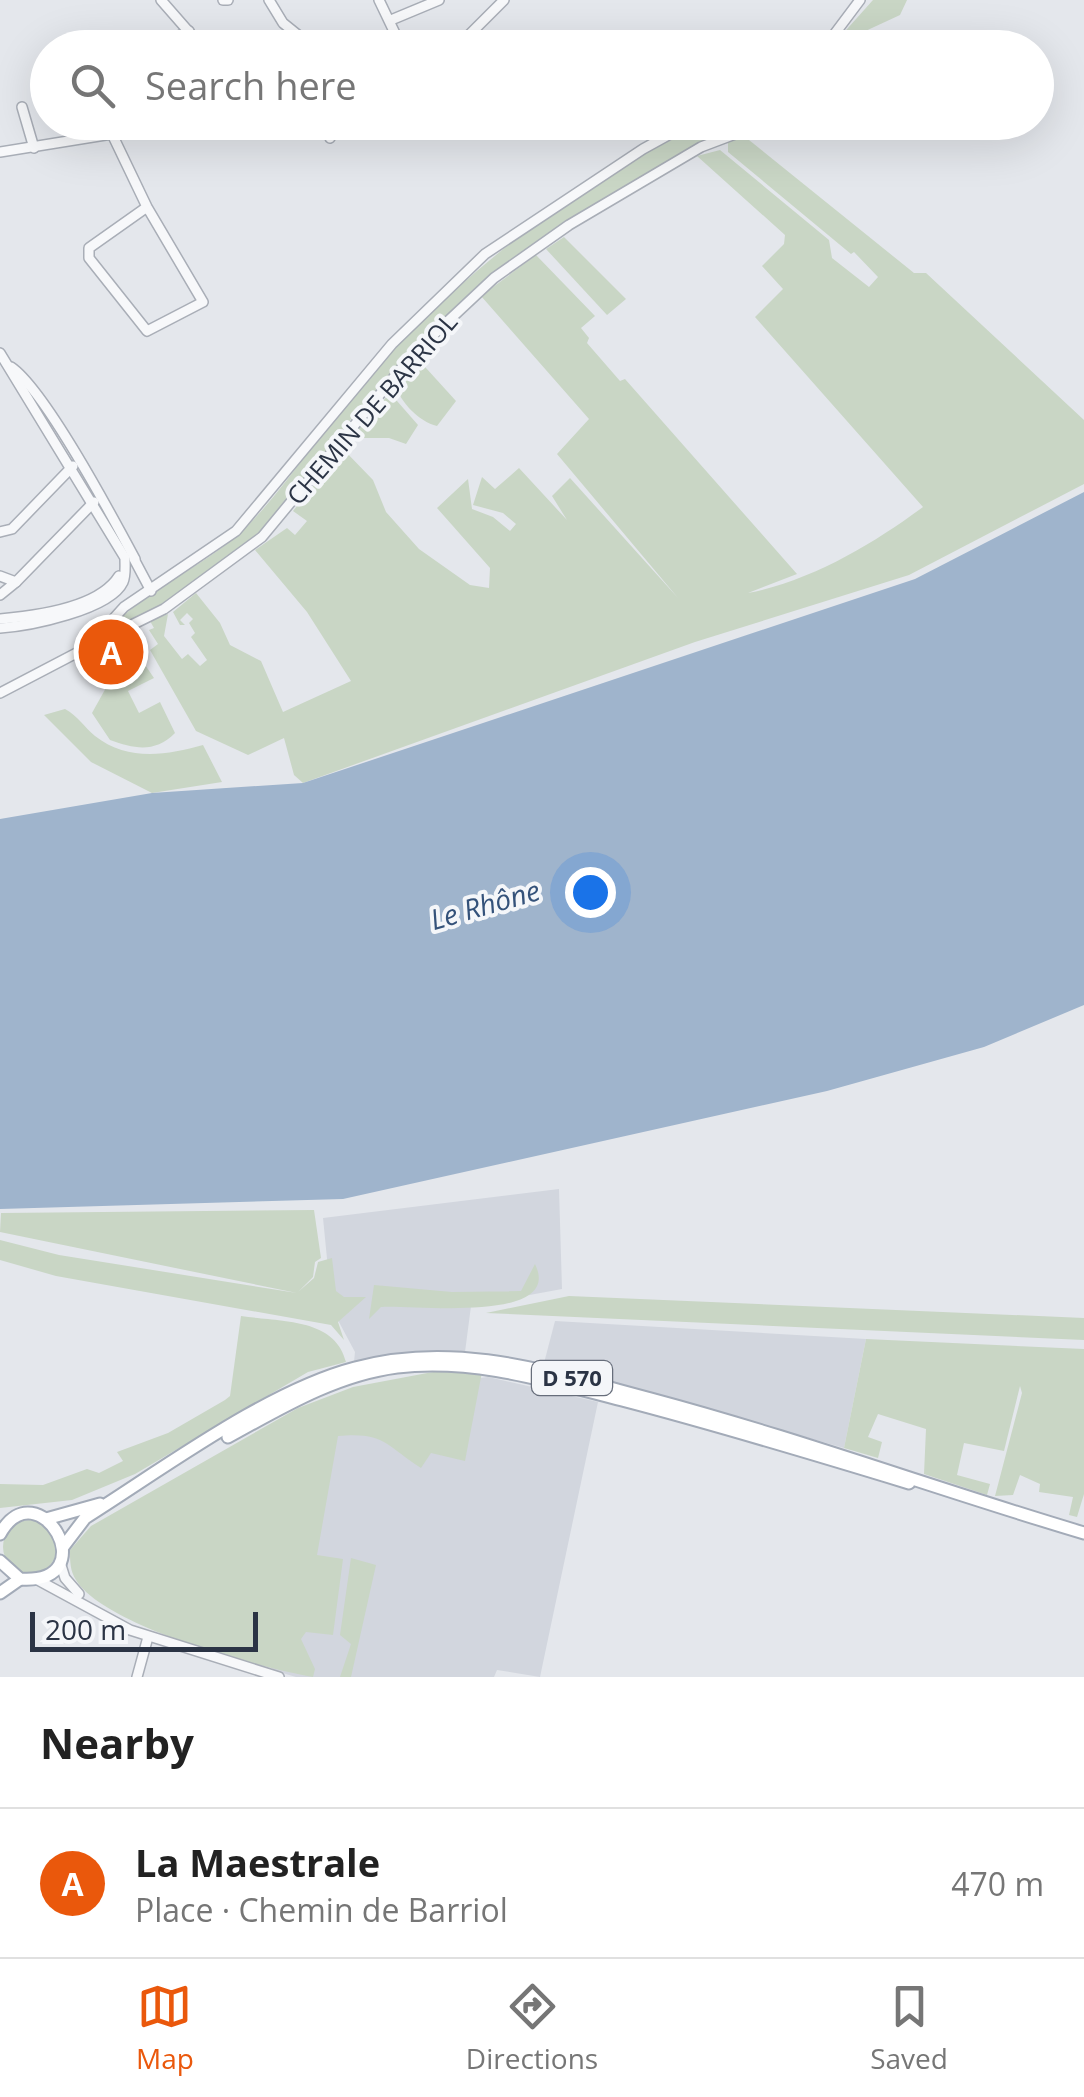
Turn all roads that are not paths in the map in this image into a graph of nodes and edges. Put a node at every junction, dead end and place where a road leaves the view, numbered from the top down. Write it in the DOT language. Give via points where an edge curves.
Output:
graph roads {
  1 [pos="161,0"];
  2 [pos="269,0"];
  3 [pos="379,0"];
  4 [pos="439,0"];
  5 [pos="860,0"];
  6 [pos="498,2"];
  7 [pos="391,20"];
  8 [pos="187,30"];
  9 [pos="292,30"];
  10 [pos="395,30"];
  11 [pos="472,30"];
  12 [pos="838,30"];
  13 [pos="22,107"];
  14 [pos="30,134"];
  15 [pos="32,140"];
  16 [pos="79,140"];
  17 [pos="115,140"];
  18 [pos="659,140"];
  19 [pos="719,140"];
  20 [pos="34,148"];
  21 [pos="0,152"];
  22 [pos="147,206"];
  23 [pos="0,353"];
  24 [pos="9,366"];
  25 [pos="72,466"];
  26 [pos="94,502"];
  27 [pos="0,532"];
  28 [pos="128,560"];
  29 [pos="0,576"];
  30 [pos="16,582"];
  31 [pos="152,590"];
  32 [pos="0,595"];
  33 [pos="0,618"];
  34 [pos="0,628"];
  35 [pos="88,646"];
  36 [pos="0,693"];
  37 [pos="114,1500"];
  38 [pos="46,1519"];
  39 [pos="6,1520"];
  40 [pos="1084,1533"];
  41 [pos="0,1534"];
  42 [pos="63,1547"];
  43 [pos="0,1561"];
  44 [pos="60,1562"];
  45 [pos="20,1579"];
  46 [pos="36,1580"];
  47 [pos="0,1592"];
  48 [pos="88,1604"];
  49 [pos="148,1637"];
  50 [pos="136,1677"];
  51 [pos="279,1677"];
  1 -- 8 [label="street"];
  2 -- 9 [label="street"];
  3 -- 7 [label="street"];
  4 -- 7 [label="street"];
  5 -- 12 [label="street"];
  6 -- 11 [label="street"];
  7 -- 10 [label="street"];
  13 -- 14 [label="street"];
  15 -- 20 [label="street"];
  16 -- 20 [label="street"];
  17 -- 22 [label="street"];
  18 -- 31 [label="street" via="485,254 392,344 236,531"];
  19 -- 35 [label="street, CHEMIN DE BARRIOL" via="569,226 494,278 415,353 262,536 164,608"];
  20 -- 21 [label="street"];
  22 -- 22 [label="street" via="90,248 90,258 147,330 203,302"];
  23 -- 24 [label="street"];
  24 -- 25 [label="street"];
  24 -- 28 [label="street" via="22,374 62,436"];
  25 -- 26 [label="street"];
  25 -- 27 [label="street" via="12,529"];
  26 -- 28 [label="street"];
  26 -- 30 [label="street"];
  28 -- 31 [label="street"];
  28 -- 33 [label="street" via="103,593"];
  28 -- 34 [label="street" via="122,582 106,599"];
  29 -- 30 [label="street"];
  30 -- 32 [label="street"];
  31 -- 35 [label="street" via="114,616"];
  35 -- 36 [label="street, CHEMIN DE BARRIOL"];
  37 -- 38 [label="main road, D 570"];
  37 -- 40 [label="main road, D 570" via="300,1396 394,1368 470,1366 640,1405"];
  37 -- 42 [label="main road, D 570" via="85,1518"];
  38 -- 39 [label="main road"];
  38 -- 42 [label="main road"];
  39 -- 41 [label="main road"];
  42 -- 44 [label="main road"];
  43 -- 45 [label="main road"];
  44 -- 46 [label="main road"];
  44 -- 48 [label="street" via="64,1578"];
  45 -- 46 [label="main road"];
  45 -- 47 [label="main road"];
  46 -- 48 [label="street"];
  48 -- 49 [label="street"];
  49 -- 50 [label="street"];
  49 -- 51 [label="street"];
}
